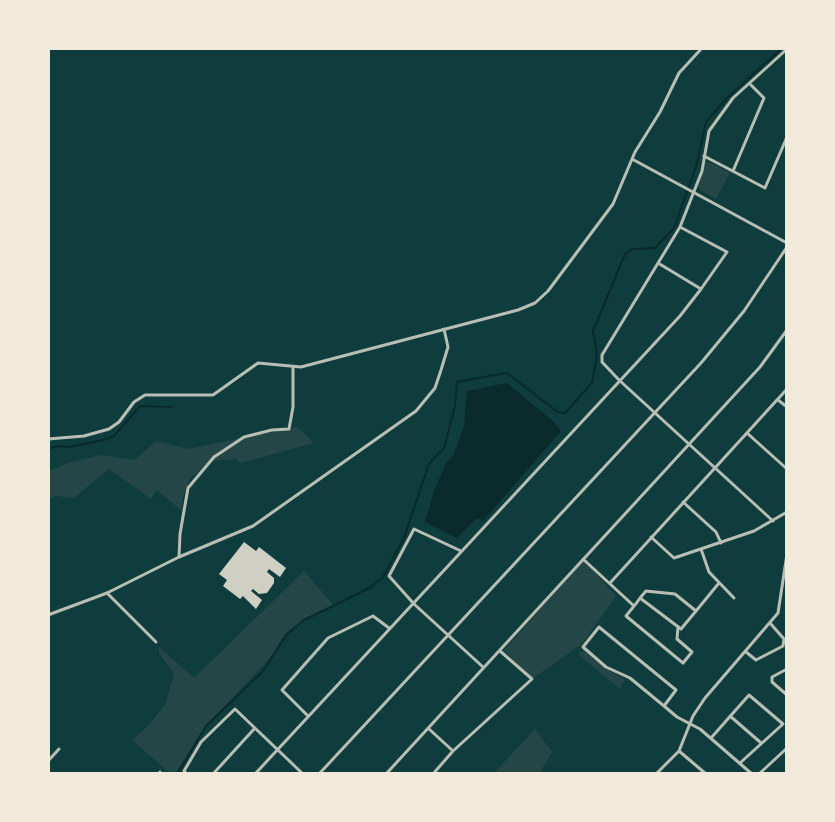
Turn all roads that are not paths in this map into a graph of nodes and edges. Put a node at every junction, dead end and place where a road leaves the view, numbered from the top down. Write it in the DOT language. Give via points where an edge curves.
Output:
graph roads {
  1 [pos="702,48"];
  2 [pos="787,49"];
  3 [pos="782,54"];
  4 [pos="787,59"];
  5 [pos="751,85"];
  6 [pos="787,137"];
  7 [pos="704,156"];
  8 [pos="632,159"];
  9 [pos="733,171"];
  10 [pos="693,192"];
  11 [pos="680,227"];
  12 [pos="787,245"];
  13 [pos="658,263"];
  14 [pos="701,289"];
  15 [pos="444,329"];
  16 [pos="787,330"];
  17 [pos="293,368"];
  18 [pos="619,380"];
  19 [pos="787,389"];
  20 [pos="778,400"];
  21 [pos="787,407"];
  22 [pos="655,412"];
  23 [pos="747,433"];
  24 [pos="48,439"];
  25 [pos="690,444"];
  26 [pos="715,466"];
  27 [pos="787,469"];
  28 [pos="683,502"];
  29 [pos="787,512"];
  30 [pos="773,521"];
  31 [pos="651,537"];
  32 [pos="721,543"];
  33 [pos="701,549"];
  34 [pos="461,551"];
  35 [pos="787,554"];
  36 [pos="179,557"];
  37 [pos="583,559"];
  38 [pos="719,582"];
  39 [pos="610,583"];
  40 [pos="107,593"];
  41 [pos="640,598"];
  42 [pos="734,598"];
  43 [pos="414,604"];
  44 [pos="634,606"];
  45 [pos="696,611"];
  46 [pos="48,615"];
  47 [pos="770,623"];
  48 [pos="678,627"];
  49 [pos="389,628"];
  50 [pos="448,636"];
  51 [pos="156,642"];
  52 [pos="500,650"];
  53 [pos="745,652"];
  54 [pos="484,668"];
  55 [pos="787,669"];
  56 [pos="787,695"];
  57 [pos="664,706"];
  58 [pos="308,716"];
  59 [pos="730,716"];
  60 [pos="689,724"];
  61 [pos="255,728"];
  62 [pos="429,729"];
  63 [pos="710,738"];
  64 [pos="762,743"];
  65 [pos="787,748"];
  66 [pos="59,749"];
  67 [pos="277,749"];
  68 [pos="453,751"];
  69 [pos="679,751"];
  70 [pos="48,761"];
  71 [pos="740,763"];
  72 [pos="699,769"];
  73 [pos="187,774"];
  74 [pos="213,774"];
  75 [pos="255,774"];
  76 [pos="303,774"];
  77 [pos="319,774"];
  78 [pos="386,774"];
  79 [pos="433,774"];
  80 [pos="656,774"];
  81 [pos="694,774"];
  82 [pos="706,774"];
  83 [pos="752,774"];
  84 [pos="759,774"];
  1 -- 8 [label="street" via="679,73"];
  2 -- 3 [label="street"];
  3 -- 4 [label="street"];
  3 -- 5 [label="street"];
  5 -- 7 [label="street" via="733,98 709,131"];
  5 -- 9 [label="street" via="764,98"];
  6 -- 9 [label="street" via="765,188"];
  7 -- 9 [label="street"];
  7 -- 10 [label="street"];
  8 -- 10 [label="street"];
  8 -- 15 [label="street" via="613,204 542,298 518,310"];
  10 -- 11 [label="street"];
  10 -- 12 [label="street"];
  11 -- 13 [label="street"];
  11 -- 14 [label="street" via="727,252"];
  12 -- 22 [label="street" via="744,311"];
  13 -- 14 [label="street"];
  13 -- 18 [label="street" via="602,355"];
  14 -- 18 [label="street"];
  15 -- 17 [label="street"];
  15 -- 36 [label="street" via="448,347 435,388 416,411 253,526"];
  16 -- 25 [label="street"];
  17 -- 24 [label="street" via="258,363 213,395 145,395 109,429"];
  17 -- 36 [label="street" via="289,429 244,437 214,457 188,488"];
  18 -- 22 [label="street"];
  18 -- 34 [label="street"];
  19 -- 20 [label="street"];
  20 -- 21 [label="street"];
  20 -- 23 [label="street"];
  22 -- 25 [label="street"];
  22 -- 50 [label="street"];
  23 -- 26 [label="street"];
  23 -- 27 [label="street"];
  25 -- 26 [label="street"];
  25 -- 37 [label="street"];
  26 -- 28 [label="street"];
  26 -- 30 [label="street"];
  28 -- 31 [label="street"];
  28 -- 32 [label="street"];
  29 -- 30 [label="street"];
  30 -- 32 [label="street"];
  31 -- 33 [label="street" via="674,558"];
  31 -- 39 [label="street"];
  32 -- 33 [label="street"];
  33 -- 38 [label="street"];
  34 -- 43 [label="street"];
  34 -- 43 [label="street" via="414,529 389,576"];
  35 -- 47 [label="street" via="778,613"];
  36 -- 40 [label="street"];
  37 -- 39 [label="street"];
  37 -- 52 [label="street"];
  38 -- 42 [label="street"];
  38 -- 45 [label="street"];
  39 -- 44 [label="street"];
  40 -- 46 [label="street"];
  40 -- 51 [label="street"];
  41 -- 44 [label="street"];
  41 -- 45 [label="street" via="646,591 675,594"];
  41 -- 48 [label="street"];
  43 -- 49 [label="street"];
  43 -- 50 [label="street"];
  44 -- 48 [label="street" via="626,616 683,663 692,652 677,639"];
  45 -- 48 [label="street"];
  47 -- 53 [label="street"];
  47 -- 53 [label="street" via="784,639 783,646 756,660"];
  49 -- 58 [label="street"];
  49 -- 58 [label="street" via="373,616 328,638 282,690"];
  50 -- 54 [label="street"];
  50 -- 77 [label="street"];
  52 -- 54 [label="street"];
  52 -- 68 [label="street" via="532,679"];
  53 -- 60 [label="street"];
  54 -- 62 [label="street"];
  55 -- 56 [label="street" via="772,682"];
  57 -- 57 [label="street" via="583,647 599,627 676,690"];
  57 -- 60 [label="street"];
  58 -- 67 [label="street"];
  59 -- 63 [label="street"];
  59 -- 64 [label="street"];
  59 -- 64 [label="street" via="749,695 783,724"];
  60 -- 63 [label="street"];
  60 -- 69 [label="street"];
  61 -- 67 [label="street"];
  61 -- 73 [label="street" via="235,709 201,742"];
  61 -- 74 [label="street"];
  62 -- 68 [label="street"];
  62 -- 78 [label="street"];
  63 -- 71 [label="street"];
  64 -- 71 [label="street"];
  65 -- 84 [label="street"];
  66 -- 70 [label="street"];
  67 -- 75 [label="street"];
  67 -- 76 [label="street"];
  68 -- 79 [label="street"];
  69 -- 72 [label="street"];
  69 -- 80 [label="street"];
  71 -- 83 [label="street"];
  72 -- 81 [label="street"];
  72 -- 82 [label="street"];
}
